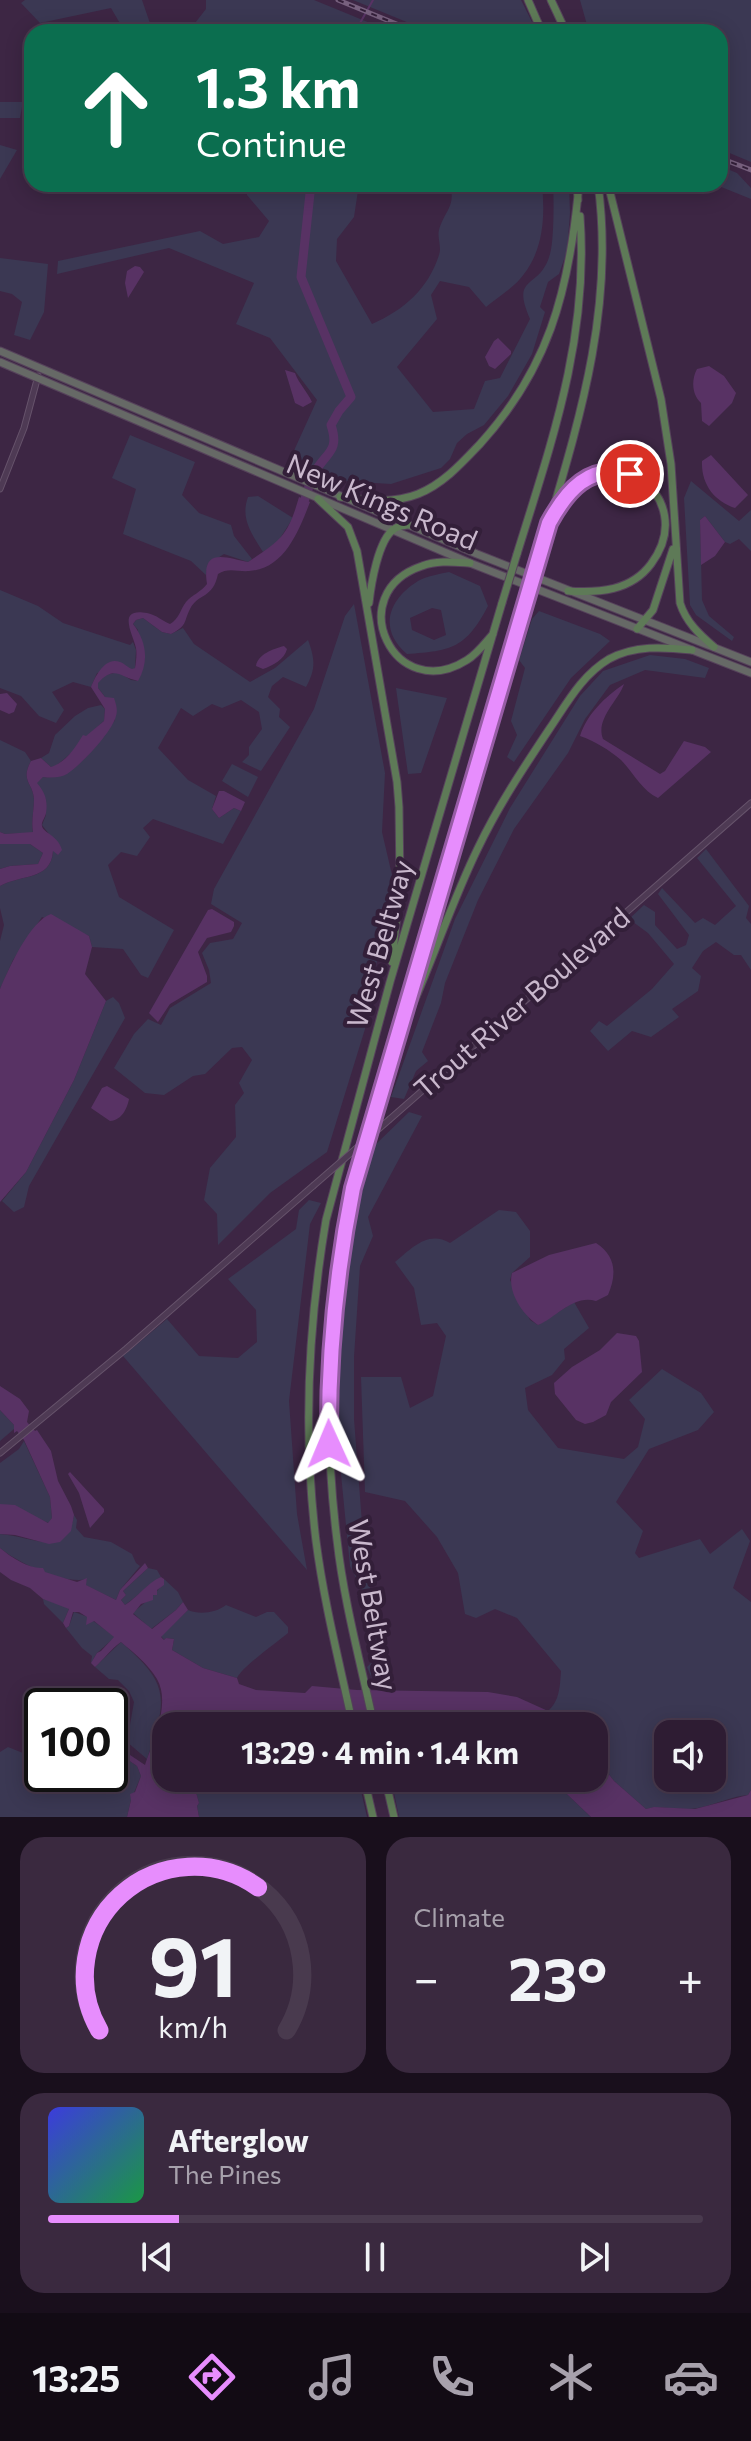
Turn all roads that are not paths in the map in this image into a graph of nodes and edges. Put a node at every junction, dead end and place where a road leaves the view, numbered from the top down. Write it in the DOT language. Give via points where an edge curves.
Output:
graph roads {
  1 [pos="528,0"];
  2 [pos="551,0"];
  3 [pos="538,24"];
  4 [pos="562,24"];
  5 [pos="578,192"];
  6 [pos="598,192"];
  7 [pos="610,192"];
  8 [pos="578,195"];
  9 [pos="0,351"];
  10 [pos="0,362"];
  11 [pos="39,368"];
  12 [pos="37,378"];
  13 [pos="0,489"];
  14 [pos="340,497"];
  15 [pos="318,499"];
  16 [pos="549,523"];
  17 [pos="407,525"];
  18 [pos="392,530"];
  19 [pos="675,538"];
  20 [pos="470,563"];
  21 [pos="568,591"];
  22 [pos="368,612"];
  23 [pos="645,621"];
  24 [pos="637,629"];
  25 [pos="494,632"];
  26 [pos="714,647"];
  27 [pos="692,650"];
  28 [pos="751,662"];
  29 [pos="751,673"];
  30 [pos="751,803"];
  31 [pos="390,982"];
  32 [pos="399,1037"];
  33 [pos="0,1453"];
  34 [pos="350,1712"];
  35 [pos="371,1712"];
  36 [pos="367,1792"];
  37 [pos="388,1792"];
  38 [pos="373,1817"];
  39 [pos="394,1817"];
  1 -- 3 [label="highway"];
  2 -- 4 [label="highway"];
  5 -- 8 [label="highway, West Beltway"];
  6 -- 16 [label="highway, West Beltway" via="602,264 597,334"];
  7 -- 19 [label="highway" via="661,399"];
  8 -- 14 [label="highway" via="559,310 528,379 494,429 449,475 420,493 392,500"];
  8 -- 25 [label="highway, West Beltway, bridge" via="581,274 567,387"];
  9 -- 11 [label="highway, New Kings Road"];
  10 -- 12 [label="highway, New Kings Road"];
  11 -- 12 [label="street"];
  11 -- 14 [label="highway, New Kings Road"];
  12 -- 13 [label="street"];
  12 -- 15 [label="highway, New Kings Road"];
  14 -- 17 [label="highway, New Kings Road"];
  15 -- 18 [label="highway, New Kings Road"];
  15 -- 22 [label="highway" via="352,536"];
  16 -- 21 [label="highway" via="579,483 608,471 645,483 664,513 663,540 643,573 614,589"];
  16 -- 32 [label="highway, West Beltway, bridge"];
  17 -- 18 [label="highway"];
  17 -- 21 [label="highway, New Kings Road"];
  18 -- 20 [label="highway, New Kings Road"];
  18 -- 22 [label="highway" via="375,569"];
  19 -- 23 [label="highway"];
  19 -- 26 [label="highway" via="683,611"];
  20 -- 24 [label="highway, New Kings Road"];
  20 -- 25 [label="highway" via="424,565 397,580 381,608 382,632 396,656 430,671 466,661"];
  21 -- 23 [label="highway, New Kings Road"];
  22 -- 31 [label="highway" via="399,807 400,884"];
  23 -- 24 [label="highway"];
  23 -- 26 [label="highway, New Kings Road"];
  24 -- 27 [label="highway, New Kings Road"];
  25 -- 31 [label="highway, West Beltway"];
  26 -- 28 [label="highway, New Kings Road"];
  27 -- 29 [label="highway, New Kings Road"];
  27 -- 32 [label="highway" via="631,650 601,664 578,688 478,847"];
  30 -- 33 [label="street, Trout River Boulevard, bridge"];
  31 -- 34 [label="highway, West Beltway" via="326,1220 309,1357 313,1514"];
  32 -- 35 [label="highway, West Beltway" via="353,1188 340,1261 328,1398 341,1568"];
  36 -- 38 [label="highway"];
  37 -- 39 [label="highway"];
}
